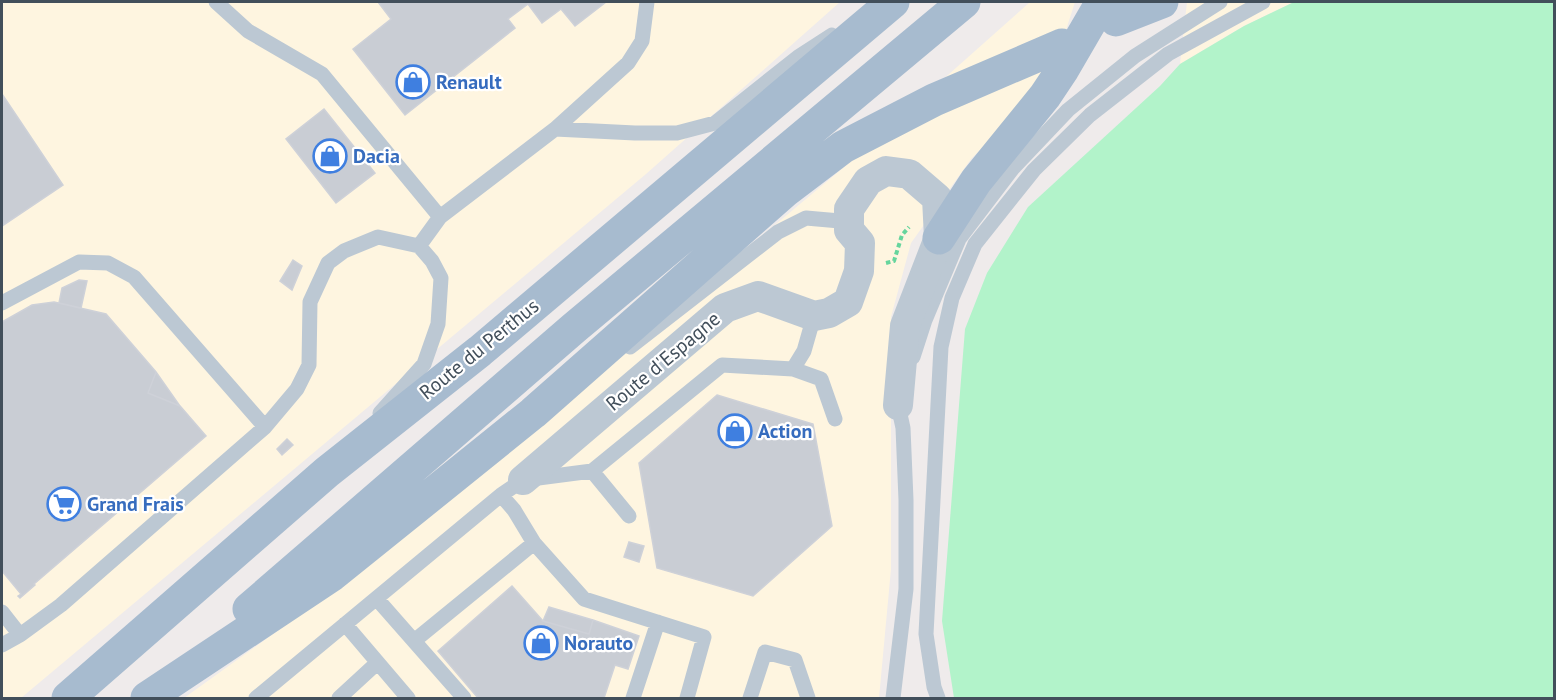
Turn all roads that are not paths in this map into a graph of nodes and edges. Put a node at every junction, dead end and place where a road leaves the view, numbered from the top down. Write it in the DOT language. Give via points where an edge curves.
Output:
graph roads {
  1 [pos="216,2"];
  2 [pos="647,2"];
  3 [pos="885,2"];
  4 [pos="893,2"];
  5 [pos="964,2"];
  6 [pos="1162,2"];
  7 [pos="1220,2"];
  8 [pos="1263,2"];
  9 [pos="1109,11"];
  10 [pos="1062,45"];
  11 [pos="555,129"];
  12 [pos="792,144"];
  13 [pos="785,191"];
  14 [pos="440,217"];
  15 [pos="849,230"];
  16 [pos="939,238"];
  17 [pos="419,246"];
  18 [pos="2,303"];
  19 [pos="814,316"];
  20 [pos="793,369"];
  21 [pos="898,405"];
  22 [pos="533,413"];
  23 [pos="835,419"];
  24 [pos="265,428"];
  25 [pos="592,471"];
  26 [pos="327,472"];
  27 [pos="512,487"];
  28 [pos="629,516"];
  29 [pos="534,543"];
  30 [pos="377,598"];
  31 [pos="2,612"];
  32 [pos="658,622"];
  33 [pos="345,624"];
  34 [pos="20,634"];
  35 [pos="414,641"];
  36 [pos="2,645"];
  37 [pos="377,663"];
  38 [pos="146,698"];
  39 [pos="68,699"];
  40 [pos="256,699"];
  41 [pos="339,699"];
  42 [pos="408,699"];
  43 [pos="464,699"];
  44 [pos="633,699"];
  45 [pos="687,699"];
  46 [pos="750,699"];
  47 [pos="808,699"];
  48 [pos="893,699"];
  49 [pos="938,699"];
  1 -- 14 [label="lane" via="248,31 322,74"];
  2 -- 11 [label="lane" via="642,41 628,63"];
  3 -- 11 [label="lane" via="798,57 714,123 677,133"];
  4 -- 26 [label="main road, Route du Perthus" via="480,351"];
  5 -- 12 [label="main road"];
  6 -- 9 [label="main road"];
  7 -- 21 [label="lane" via="1135,56 1068,110 1014,168 959,239 925,320"];
  8 -- 49 [label="lane" via="1168,54 1090,116 1034,170 975,244 952,298 941,347 927,634"];
  9 -- 16 [label="main road" via="976,181"];
  10 -- 13 [label="main road" via="934,100 843,147"];
  11 -- 14 [label="lane"];
  12 -- 13 [label="lane"];
  12 -- 38 [label="main road"];
  13 -- 22 [label="main road"];
  14 -- 17 [label="lane"];
  15 -- 16 [label="street" via="849,209 867,181 886,171 909,174 938,198"];
  15 -- 19 [label="street" via="860,243 860,262 848,302"];
  15 -- 22 [label="lane" via="840,221 806,218 778,232 639,341"];
  16 -- 21 [label="street" via="905,326"];
  17 -- 24 [label="lane" via="378,237 344,251 328,263 310,302 309,365 297,389"];
  17 -- 26 [label="lane" via="441,278 438,324 424,364"];
  18 -- 24 [label="lane" via="79,262 108,263 134,277"];
  19 -- 20 [label="lane" via="804,351"];
  19 -- 27 [label="street, Route d'Espagne" via="758,296 725,308"];
  20 -- 23 [label="lane" via="821,379"];
  20 -- 25 [label="lane" via="722,364"];
  21 -- 48 [label="lane" via="903,428 906,589"];
  22 -- 38 [label="main road" via="332,575"];
  24 -- 34 [label="lane" via="61,605"];
  25 -- 27 [label="lane"];
  25 -- 28 [label="lane"];
  26 -- 39 [label="main road, Route du Perthus"];
  27 -- 29 [label="lane" via="513,510"];
  27 -- 30 [label="lane"];
  29 -- 32 [label="lane" via="584,599"];
  29 -- 35 [label="lane"];
  30 -- 33 [label="lane"];
  30 -- 35 [label="lane"];
  31 -- 34 [label="lane"];
  32 -- 44 [label="lane"];
  32 -- 45 [label="lane" via="705,637"];
  33 -- 37 [label="lane"];
  33 -- 40 [label="lane"];
  34 -- 36 [label="lane"];
  35 -- 43 [label="lane"];
  37 -- 41 [label="lane"];
  37 -- 42 [label="lane"];
  46 -- 47 [label="lane" via="765,652 795,660"];
}
